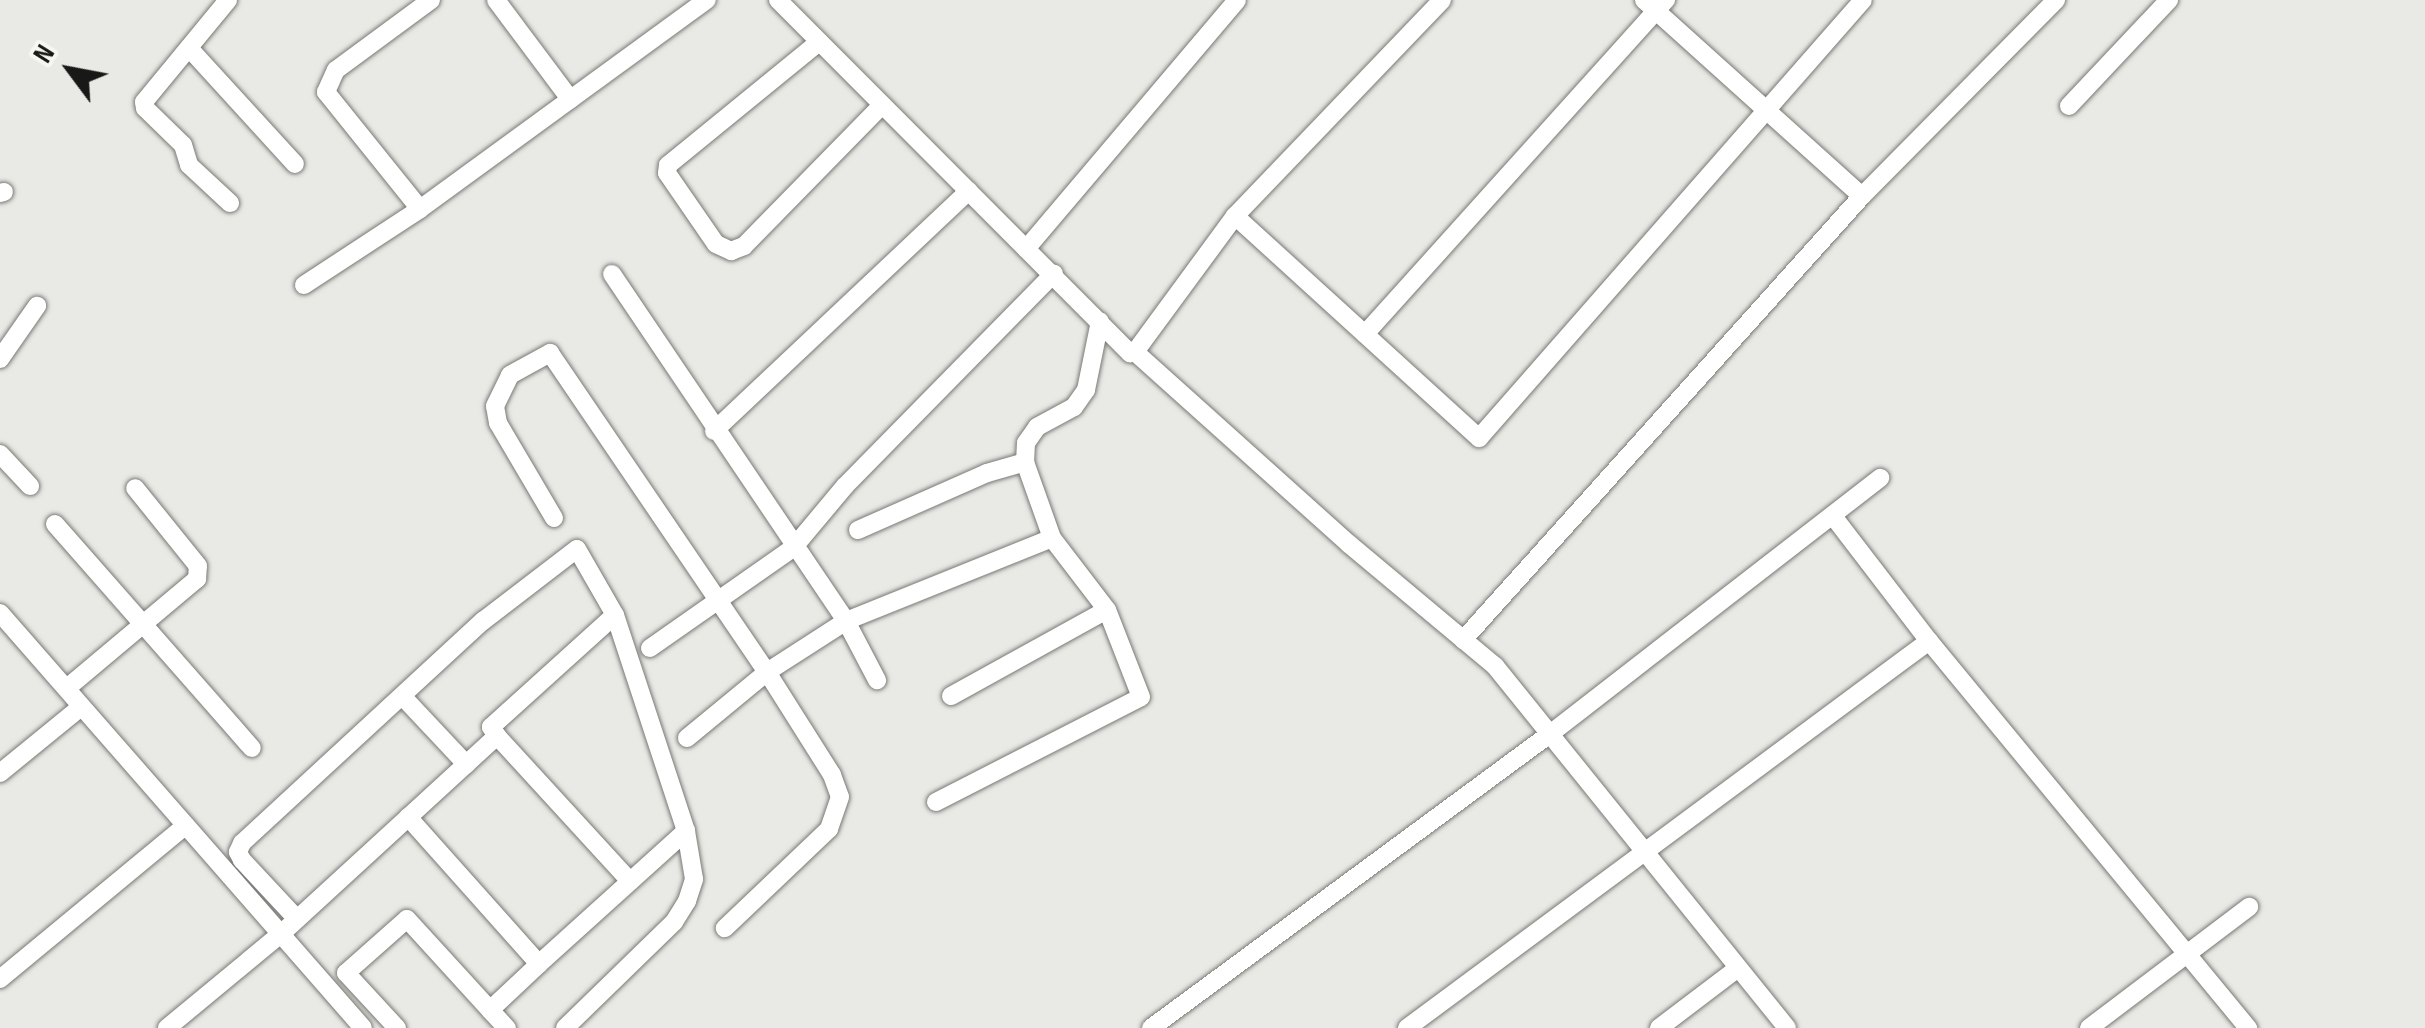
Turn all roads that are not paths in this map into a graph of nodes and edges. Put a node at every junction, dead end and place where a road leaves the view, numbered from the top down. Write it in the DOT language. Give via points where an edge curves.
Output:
graph roads {
  1 [pos="228,0"];
  2 [pos="431,0"];
  3 [pos="496,0"];
  4 [pos="707,0"];
  5 [pos="778,0"];
  6 [pos="1237,0"];
  7 [pos="1442,0"];
  8 [pos="1863,0"];
  9 [pos="2056,0"];
  10 [pos="2169,0"];
  11 [pos="1655,4"];
  12 [pos="820,42"];
  13 [pos="189,48"];
  14 [pos="570,99"];
  15 [pos="882,105"];
  16 [pos="2069,106"];
  17 [pos="1765,108"];
  18 [pos="295,164"];
  19 [pos="969,191"];
  20 [pos="1862,196"];
  21 [pos="230,204"];
  22 [pos="420,209"];
  23 [pos="1235,216"];
  24 [pos="1026,249"];
  25 [pos="1054,273"];
  26 [pos="612,274"];
  27 [pos="304,286"];
  28 [pos="37,306"];
  29 [pos="1100,321"];
  30 [pos="1366,334"];
  31 [pos="1135,352"];
  32 [pos="0,360"];
  33 [pos="714,431"];
  34 [pos="0,454"];
  35 [pos="1025,462"];
  36 [pos="1880,478"];
  37 [pos="30,486"];
  38 [pos="134,488"];
  39 [pos="1832,516"];
  40 [pos="554,518"];
  41 [pos="55,524"];
  42 [pos="858,530"];
  43 [pos="1052,538"];
  44 [pos="794,547"];
  45 [pos="720,602"];
  46 [pos="1108,610"];
  47 [pos="0,613"];
  48 [pos="615,615"];
  49 [pos="846,621"];
  50 [pos="142,625"];
  51 [pos="1463,640"];
  52 [pos="1929,641"];
  53 [pos="650,648"];
  54 [pos="768,672"];
  55 [pos="877,680"];
  56 [pos="67,688"];
  57 [pos="950,696"];
  58 [pos="404,698"];
  59 [pos="82,707"];
  60 [pos="1550,734"];
  61 [pos="497,736"];
  62 [pos="687,738"];
  63 [pos="252,748"];
  64 [pos="466,764"];
  65 [pos="0,773"];
  66 [pos="936,802"];
  67 [pos="408,817"];
  68 [pos="186,825"];
  69 [pos="686,831"];
  70 [pos="1645,852"];
  71 [pos="630,881"];
  72 [pos="2249,907"];
  73 [pos="297,919"];
  74 [pos="725,928"];
  75 [pos="282,933"];
  76 [pos="2187,954"];
  77 [pos="539,964"];
  78 [pos="1738,968"];
  79 [pos="0,979"];
  80 [pos="490,1010"];
  81 [pos="167,1028"];
  82 [pos="363,1028"];
  83 [pos="397,1028"];
  84 [pos="507,1028"];
  85 [pos="565,1028"];
  86 [pos="1151,1028"];
  87 [pos="1406,1028"];
  88 [pos="1659,1028"];
  89 [pos="1786,1028"];
  90 [pos="2089,1028"];
  91 [pos="2248,1028"];
  1 -- 13 [label="street"];
  2 -- 22 [label="street" via="336,70 326,92"];
  3 -- 14 [label="street"];
  4 -- 14 [label="street"];
  5 -- 12 [label="street"];
  6 -- 24 [label="street"];
  7 -- 23 [label="street"];
  8 -- 17 [label="street"];
  9 -- 20 [label="street"];
  10 -- 16 [label="street"];
  11 -- 17 [label="street"];
  11 -- 30 [label="street"];
  12 -- 15 [label="street"];
  12 -- 15 [label="street" via="668,165 667,173 716,244 730,251 744,246"];
  13 -- 18 [label="street"];
  13 -- 21 [label="street" via="148,94 145,108 183,145 196,174"];
  14 -- 22 [label="street"];
  15 -- 19 [label="street"];
  17 -- 20 [label="street"];
  17 -- 30 [label="street" via="1479,438"];
  19 -- 24 [label="street"];
  19 -- 33 [label="street"];
  20 -- 51 [label="street"];
  22 -- 27 [label="street"];
  23 -- 30 [label="street"];
  23 -- 31 [label="street"];
  24 -- 25 [label="street"];
  25 -- 29 [label="street"];
  25 -- 44 [label="street"];
  26 -- 33 [label="street"];
  28 -- 32 [label="street"];
  29 -- 31 [label="street"];
  29 -- 35 [label="street" via="1086,390 1074,407 1037,428 1026,443"];
  31 -- 51 [label="street"];
  33 -- 44 [label="street"];
  34 -- 37 [label="street"];
  35 -- 42 [label="street" via="987,472"];
  35 -- 43 [label="street"];
  36 -- 39 [label="street"];
  38 -- 50 [label="street" via="198,566 187,589"];
  39 -- 52 [label="street"];
  39 -- 60 [label="street"];
  40 -- 45 [label="street" via="494,406 510,375 550,353"];
  41 -- 50 [label="street"];
  43 -- 46 [label="street"];
  43 -- 49 [label="street"];
  44 -- 45 [label="street"];
  44 -- 49 [label="street"];
  45 -- 53 [label="street"];
  45 -- 54 [label="street"];
  46 -- 57 [label="street"];
  46 -- 66 [label="street" via="1140,697"];
  47 -- 56 [label="street"];
  48 -- 58 [label="street" via="578,549 482,621"];
  48 -- 61 [label="street" via="491,727"];
  48 -- 69 [label="street"];
  49 -- 54 [label="street"];
  49 -- 55 [label="street"];
  50 -- 56 [label="street"];
  50 -- 63 [label="street"];
  51 -- 60 [label="street" via="1495,666"];
  52 -- 70 [label="street"];
  52 -- 76 [label="street"];
  54 -- 62 [label="street"];
  54 -- 74 [label="street" via="832,775 840,797 837,815"];
  56 -- 59 [label="street"];
  58 -- 64 [label="street"];
  58 -- 73 [label="street" via="238,852"];
  59 -- 65 [label="street"];
  59 -- 68 [label="street"];
  60 -- 70 [label="street"];
  60 -- 86 [label="street"];
  61 -- 64 [label="street"];
  61 -- 71 [label="street"];
  64 -- 67 [label="street"];
  67 -- 73 [label="street"];
  67 -- 77 [label="street"];
  68 -- 75 [label="street"];
  68 -- 79 [label="street"];
  69 -- 71 [label="street"];
  69 -- 85 [label="street" via="694,879 688,901"];
  70 -- 78 [label="street"];
  70 -- 87 [label="street"];
  71 -- 77 [label="street"];
  72 -- 76 [label="street"];
  73 -- 75 [label="street"];
  75 -- 81 [label="street"];
  75 -- 82 [label="street"];
  76 -- 90 [label="street"];
  76 -- 91 [label="street"];
  77 -- 80 [label="street"];
  78 -- 88 [label="street"];
  78 -- 89 [label="street"];
  80 -- 83 [label="street" via="407,919 346,973"];
  80 -- 84 [label="street"];
}
